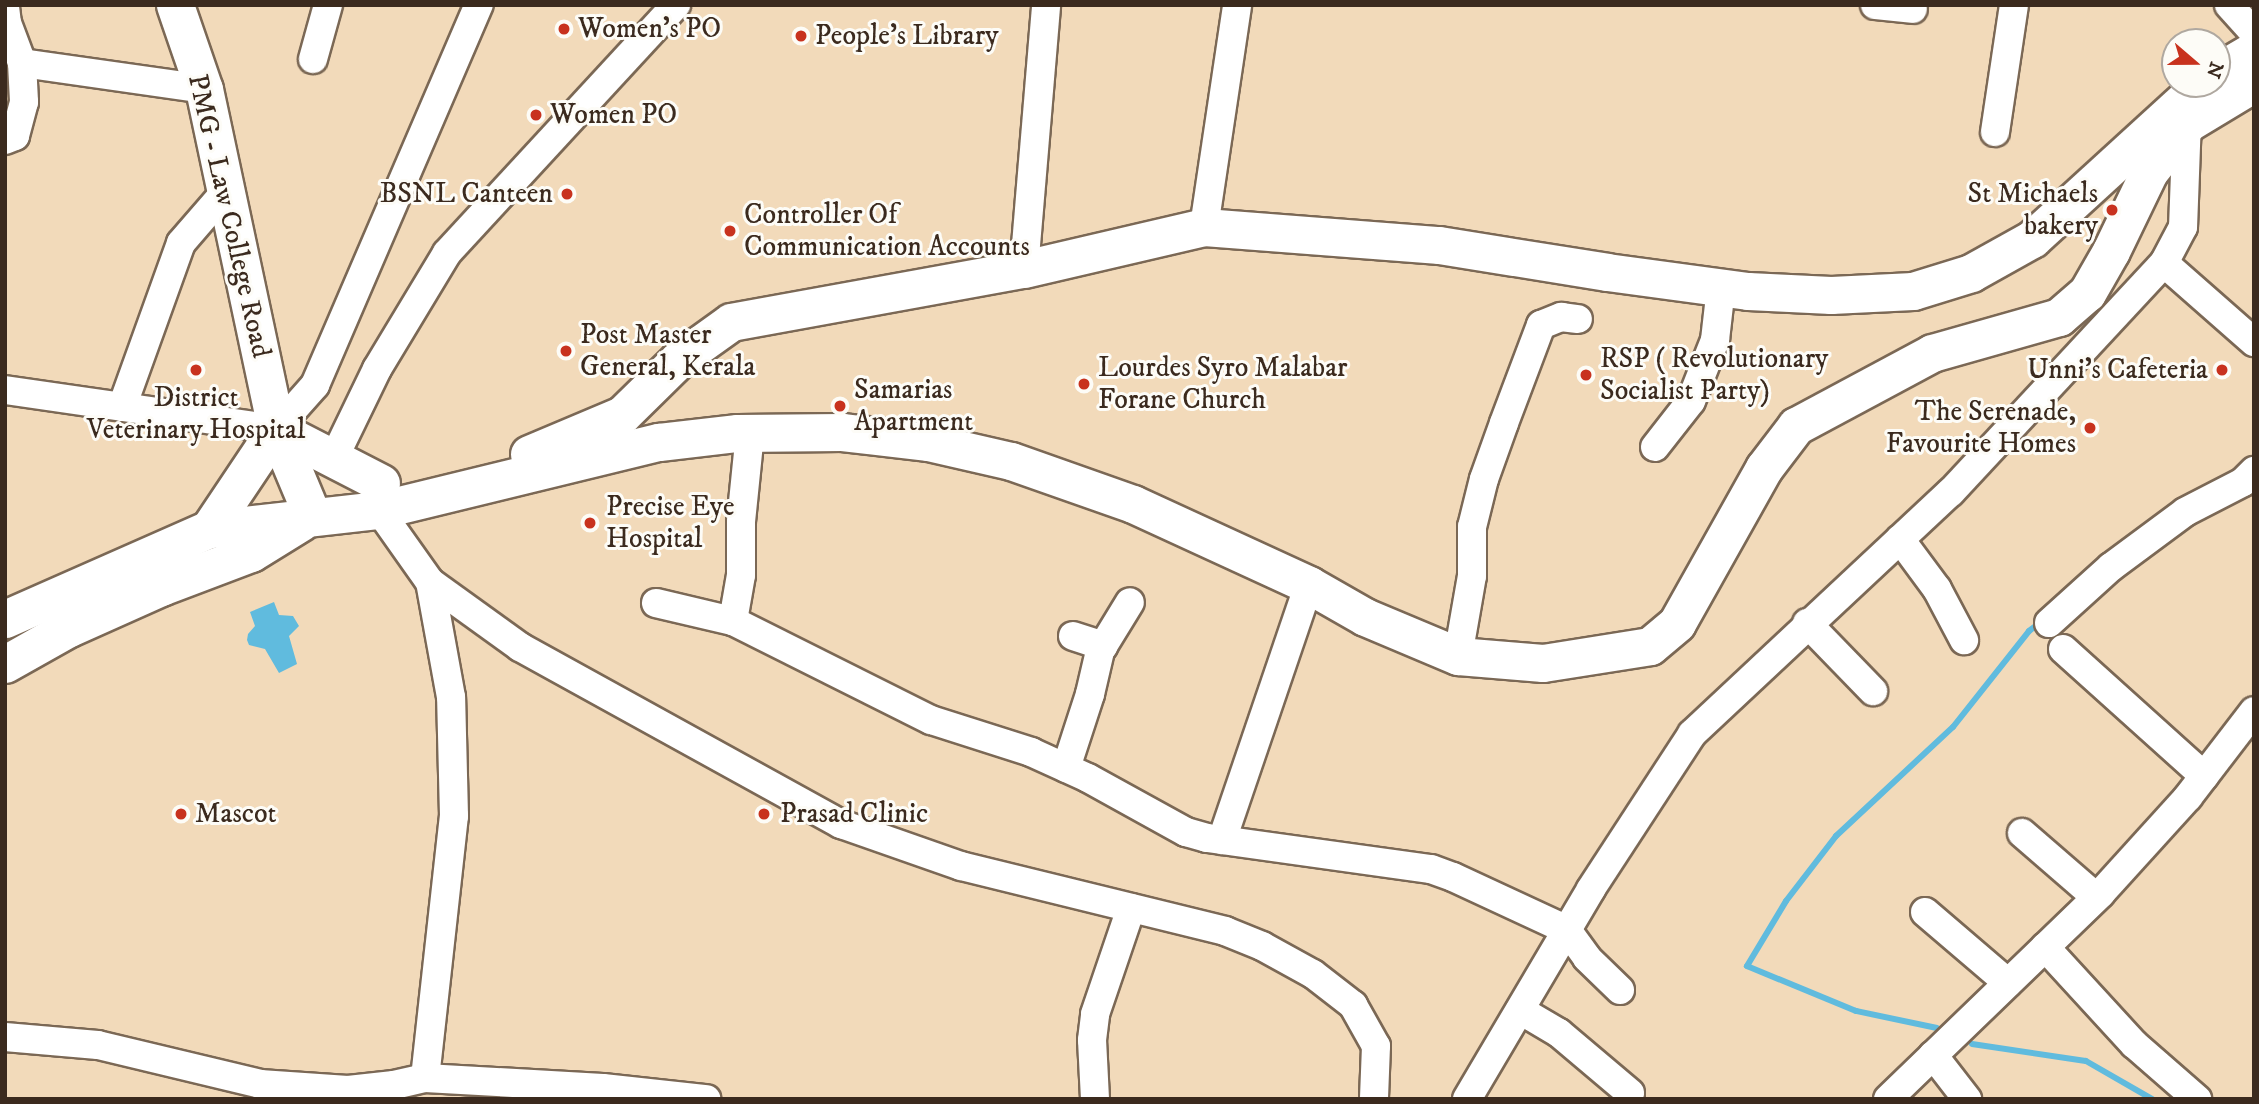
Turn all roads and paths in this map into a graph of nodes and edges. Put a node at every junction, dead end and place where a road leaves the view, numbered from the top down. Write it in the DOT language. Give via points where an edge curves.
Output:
graph roads {
  1 [pos="176,5"];
  2 [pos="328,5"];
  3 [pos="480,5"];
  4 [pos="676,5"];
  5 [pos="1046,5"];
  6 [pos="1237,5"];
  7 [pos="1875,5"];
  8 [pos="2014,5"];
  9 [pos="2229,5"];
  10 [pos="5,7"];
  11 [pos="1913,9"];
  12 [pos="2254,33"];
  13 [pos="2254,50"];
  14 [pos="313,59"];
  15 [pos="22,63"];
  16 [pos="2231,64"];
  17 [pos="2254,83"];
  18 [pos="204,89"];
  19 [pos="2191,102"];
  20 [pos="1995,132"];
  21 [pos="5,140"];
  22 [pos="225,192"];
  23 [pos="1204,227"];
  24 [pos="2164,263"];
  25 [pos="1024,269"];
  26 [pos="1721,287"];
  27 [pos="1578,319"];
  28 [pos="2254,342"];
  29 [pos="5,390"];
  30 [pos="122,407"];
  31 [pos="276,429"];
  32 [pos="750,433"];
  33 [pos="1655,447"];
  34 [pos="333,460"];
  35 [pos="2250,484"];
  36 [pos="378,493"];
  37 [pos="312,515"];
  38 [pos="209,529"];
  39 [pos="1899,538"];
  40 [pos="430,582"];
  41 [pos="1309,585"];
  42 [pos="1130,602"];
  43 [pos="656,603"];
  44 [pos="5,619"];
  45 [pos="733,621"];
  46 [pos="1807,623"];
  47 [pos="2049,623"];
  48 [pos="1073,636"];
  49 [pos="1964,640"];
  50 [pos="1103,646"];
  51 [pos="2063,649"];
  52 [pos="1458,656"];
  53 [pos="5,664"];
  54 [pos="1873,691"];
  55 [pos="2254,711"];
  56 [pos="1066,768"];
  57 [pos="2204,776"];
  58 [pos="2022,833"];
  59 [pos="1222,840"];
  60 [pos="2096,898"];
  61 [pos="1131,908"];
  62 [pos="1925,912"];
  63 [pos="1567,930"];
  64 [pos="2045,947"];
  65 [pos="2007,983"];
  66 [pos="1620,990"];
  67 [pos="1520,1010"];
  68 [pos="5,1037"];
  69 [pos="1933,1055"];
  70 [pos="425,1078"];
  71 [pos="1630,1093"];
  72 [pos="706,1099"];
  73 [pos="1096,1099"];
  74 [pos="1374,1099"];
  75 [pos="1467,1099"];
  76 [pos="1888,1099"];
  77 [pos="1967,1099"];
  78 [pos="2197,1099"];
  1 -- 18 [label="main road, PMG - Law College Road"];
  2 -- 14 [label="street"];
  3 -- 31 [label="street" via="315,385"];
  4 -- 34 [label="street" via="447,253 377,369"];
  5 -- 25 [label="street"];
  6 -- 23 [label="street"];
  7 -- 11 [label="street"];
  8 -- 20 [label="street"];
  9 -- 12 [label="street"];
  10 -- 15 [label="street"];
  13 -- 16 [label="main road"];
  15 -- 18 [label="street"];
  15 -- 21 [label="street" via="24,102 15,136"];
  17 -- 19 [label="main road"];
  18 -- 22 [label="main road, PMG - Law College Road"];
  19 -- 24 [label="street" via="2183,227"];
  19 -- 26 [label="main road" via="2032,239 1971,273 1913,291 1831,295"];
  19 -- 52 [label="main road" via="2148,172 2087,293 2059,317 1932,353 1796,426 1764,468 1677,623 1650,646 1542,663"];
  22 -- 30 [label="street" via="181,243"];
  22 -- 31 [label="main road, PMG - Law College Road"];
  23 -- 25 [label="main road"];
  23 -- 26 [label="main road" via="1439,245"];
  24 -- 28 [label="street"];
  24 -- 39 [label="street" via="1969,474"];
  25 -- 36 [label="main road" via="731,322 678,360 622,415 538,453"];
  26 -- 33 [label="street" via="1715,340 1691,401"];
  27 -- 52 [label="street" via="1561,317 1541,325 1500,434 1472,527 1472,576"];
  29 -- 30 [label="street"];
  30 -- 31 [label="street"];
  31 -- 34 [label="main road"];
  31 -- 37 [label="main road, PMG - Law College Road"];
  31 -- 38 [label="main road"];
  32 -- 36 [label="main road" via="659,442"];
  32 -- 41 [label="main road" via="842,432 928,442 1011,461 1133,504"];
  32 -- 45 [label="street"];
  34 -- 36 [label="main road"];
  35 -- 47 [label="street" via="2185,512 2110,567"];
  36 -- 37 [label="main road" via="359,489"];
  36 -- 40 [label="street"];
  37 -- 38 [label="main road"];
  37 -- 53 [label="main road" via="251,553 69,628"];
  38 -- 44 [label="main road"];
  39 -- 46 [label="street"];
  39 -- 49 [label="street" via="1937,589"];
  40 -- 61 [label="street" via="520,647 841,824 961,866"];
  40 -- 70 [label="street" via="451,697 454,816"];
  41 -- 52 [label="main road" via="1365,617"];
  41 -- 59 [label="street"];
  42 -- 50 [label="street"];
  43 -- 45 [label="street"];
  45 -- 56 [label="street" via="931,720"];
  46 -- 54 [label="street"];
  46 -- 63 [label="street" via="1692,734"];
  48 -- 50 [label="street"];
  50 -- 56 [label="street"];
  51 -- 57 [label="street"];
  55 -- 57 [label="street"];
  56 -- 59 [label="street" via="1186,832"];
  57 -- 60 [label="street"];
  58 -- 60 [label="street"];
  59 -- 63 [label="street" via="1431,869"];
  60 -- 64 [label="street"];
  61 -- 73 [label="street" via="1095,1014"];
  61 -- 74 [label="street" via="1225,931 1262,946 1312,974 1353,1005 1376,1046"];
  62 -- 65 [label="street"];
  63 -- 66 [label="street" via="1587,958"];
  63 -- 67 [label="street"];
  64 -- 65 [label="street"];
  64 -- 78 [label="street" via="2134,1044"];
  65 -- 69 [label="street"];
  67 -- 71 [label="street" via="1559,1033"];
  67 -- 75 [label="street"];
  68 -- 70 [label="street" via="99,1045 260,1084 348,1090"];
  69 -- 76 [label="street"];
  69 -- 77 [label="street"];
  70 -- 72 [label="street"];
}
